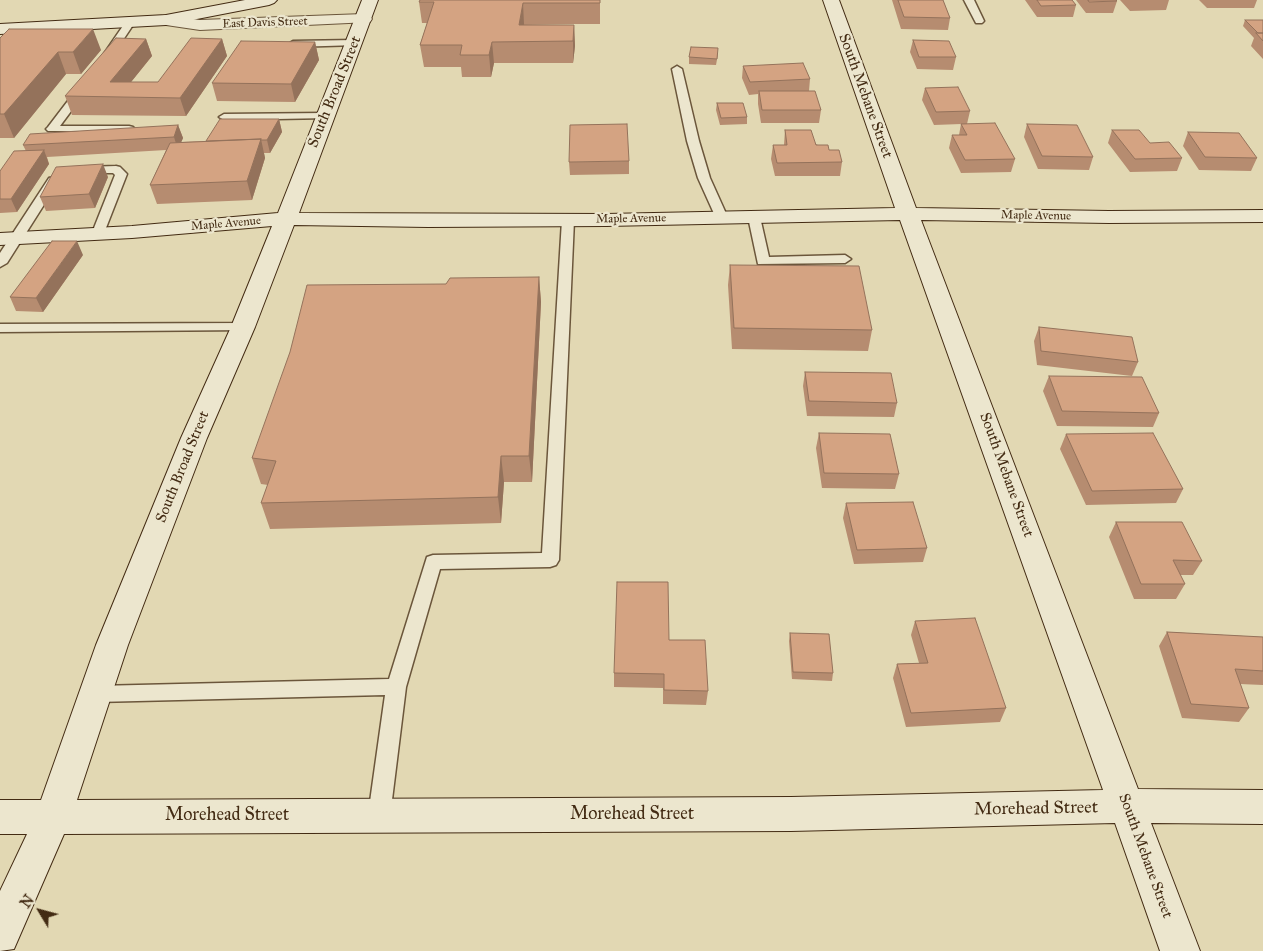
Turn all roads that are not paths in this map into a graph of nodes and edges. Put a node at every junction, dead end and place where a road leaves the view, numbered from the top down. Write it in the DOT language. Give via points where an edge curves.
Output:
graph roads {
  1 [pos="269,0"];
  2 [pos="831,0"];
  3 [pos="969,0"];
  4 [pos="166,20"];
  5 [pos="363,21"];
  6 [pos="979,21"];
  7 [pos="130,22"];
  8 [pos="0,29"];
  9 [pos="281,44"];
  10 [pos="103,62"];
  11 [pos="678,69"];
  12 [pos="86,85"];
  13 [pos="325,116"];
  14 [pos="224,117"];
  15 [pos="138,129"];
  16 [pos="909,214"];
  17 [pos="1263,216"];
  18 [pos="754,217"];
  19 [pos="722,218"];
  20 [pos="286,219"];
  21 [pos="568,220"];
  22 [pos="98,234"];
  23 [pos="8,239"];
  24 [pos="845,259"];
  25 [pos="0,263"];
  26 [pos="242,327"];
  27 [pos="0,328"];
  28 [pos="396,687"];
  29 [pos="96,694"];
  30 [pos="1128,806"];
  31 [pos="1263,807"];
  32 [pos="379,816"];
  33 [pos="0,817"];
  34 [pos="53,817"];
  35 [pos="0,935"];
  36 [pos="1180,951"];
  1 -- 4 [label="street, East Davis Street"];
  2 -- 16 [label="street, South Mebane Street"];
  3 -- 6 [label="lane"];
  4 -- 5 [label="street, East Davis Street" via="200,25"];
  4 -- 7 [label="street, East Davis Street"];
  5 -- 9 [label="lane"];
  5 -- 13 [label="street, South Broad Street"];
  7 -- 8 [label="street, East Davis Street"];
  7 -- 10 [label="lane"];
  11 -- 19 [label="lane" via="698,159"];
  12 -- 15 [label="lane" via="52,129"];
  13 -- 14 [label="lane"];
  13 -- 20 [label="street, South Broad Street"];
  16 -- 17 [label="street, Maple Avenue"];
  16 -- 18 [label="street, Maple Avenue"];
  16 -- 30 [label="street, South Mebane Street"];
  18 -- 19 [label="street, Maple Avenue"];
  18 -- 24 [label="lane" via="763,260"];
  19 -- 21 [label="street, Maple Avenue"];
  20 -- 21 [label="street, Maple Avenue"];
  20 -- 22 [label="street, Maple Avenue"];
  20 -- 26 [label="street, South Broad Street"];
  21 -- 28 [label="lane" via="550,560 433,562"];
  22 -- 23 [label="street, Maple Avenue"];
  22 -- 23 [label="lane" via="121,174 116,169 66,173 54,180"];
  23 -- 25 [label="lane"];
  26 -- 27 [label="lane"];
  26 -- 29 [label="street, South Broad Street" via="194,438 112,645"];
  28 -- 29 [label="lane"];
  28 -- 32 [label="lane"];
  29 -- 34 [label="street, South Broad Street"];
  30 -- 31 [label="street, Morehead Street"];
  30 -- 32 [label="street, Morehead Street" via="791,814"];
  30 -- 36 [label="street, South Mebane Street"];
  32 -- 34 [label="street, Morehead Street"];
  33 -- 34 [label="street, Morehead Street"];
  34 -- 35 [label="street, South Broad Street"];
}
